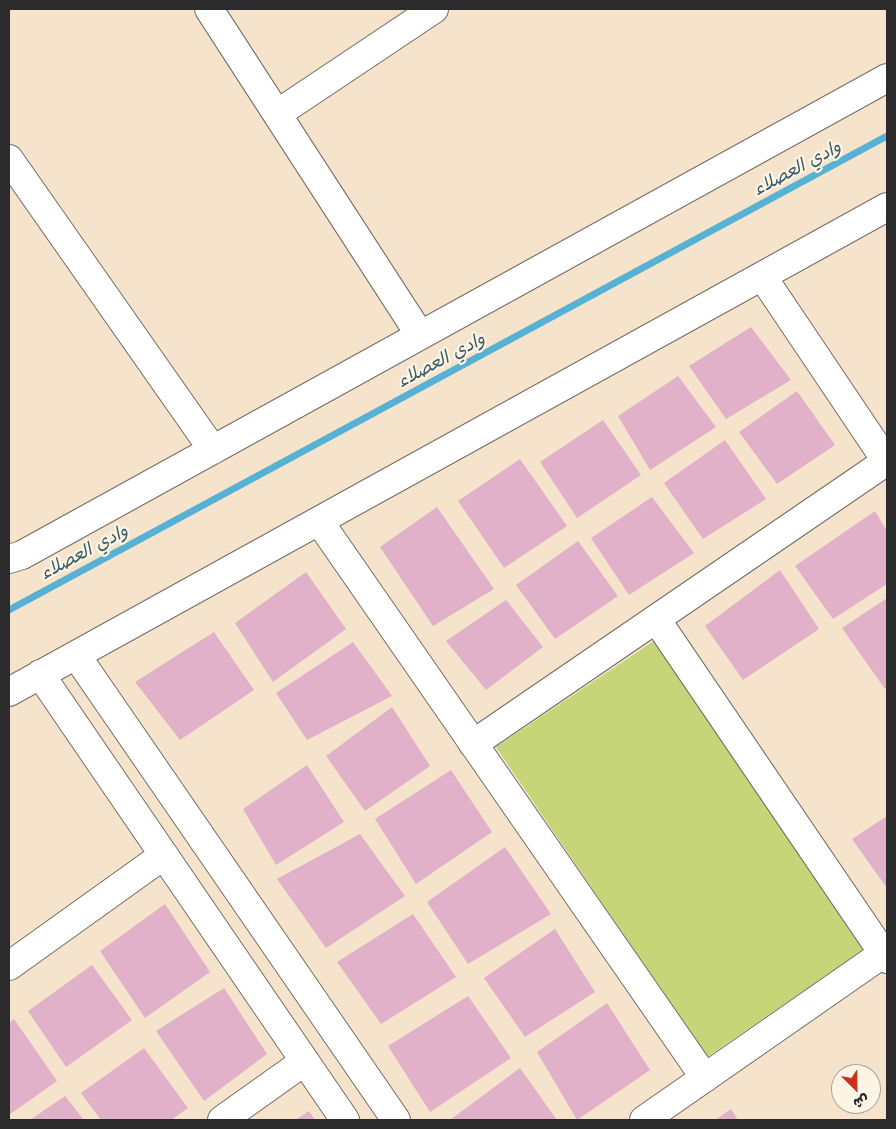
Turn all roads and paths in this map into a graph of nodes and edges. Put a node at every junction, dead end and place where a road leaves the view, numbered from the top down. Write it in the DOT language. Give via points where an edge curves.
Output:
graph roads {
  1 [pos="209,9"];
  2 [pos="434,9"];
  3 [pos="887,78"];
  4 [pos="277,114"];
  5 [pos="9,159"];
  6 [pos="887,207"];
  7 [pos="762,276"];
  8 [pos="420,336"];
  9 [pos="213,450"];
  10 [pos="887,462"];
  11 [pos="318,521"];
  12 [pos="9,559"];
  13 [pos="656,619"];
  14 [pos="76,655"];
  15 [pos="40,674"];
  16 [pos="9,692"];
  17 [pos="473,744"];
  18 [pos="164,855"];
  19 [pos="886,956"];
  20 [pos="9,966"];
  21 [pos="305,1061"];
  22 [pos="705,1078"];
  23 [pos="222,1120"];
  24 [pos="345,1120"];
  25 [pos="396,1120"];
  26 [pos="644,1120"];
  1 -- 4 [label="street"];
  2 -- 4 [label="street"];
  3 -- 8 [label="street"];
  4 -- 8 [label="street"];
  5 -- 9 [label="street"];
  6 -- 7 [label="street"];
  7 -- 10 [label="street"];
  7 -- 11 [label="street"];
  8 -- 9 [label="street"];
  9 -- 12 [label="street" via="22,555"];
  10 -- 13 [label="street"];
  11 -- 14 [label="street"];
  11 -- 17 [label="street"];
  13 -- 17 [label="street"];
  13 -- 19 [label="street"];
  14 -- 15 [label="street"];
  14 -- 25 [label="street"];
  15 -- 16 [label="street"];
  15 -- 18 [label="street"];
  17 -- 22 [label="street"];
  18 -- 20 [label="street"];
  18 -- 21 [label="street"];
  19 -- 22 [label="street"];
  21 -- 23 [label="street"];
  21 -- 24 [label="street"];
  22 -- 26 [label="street"];
}
